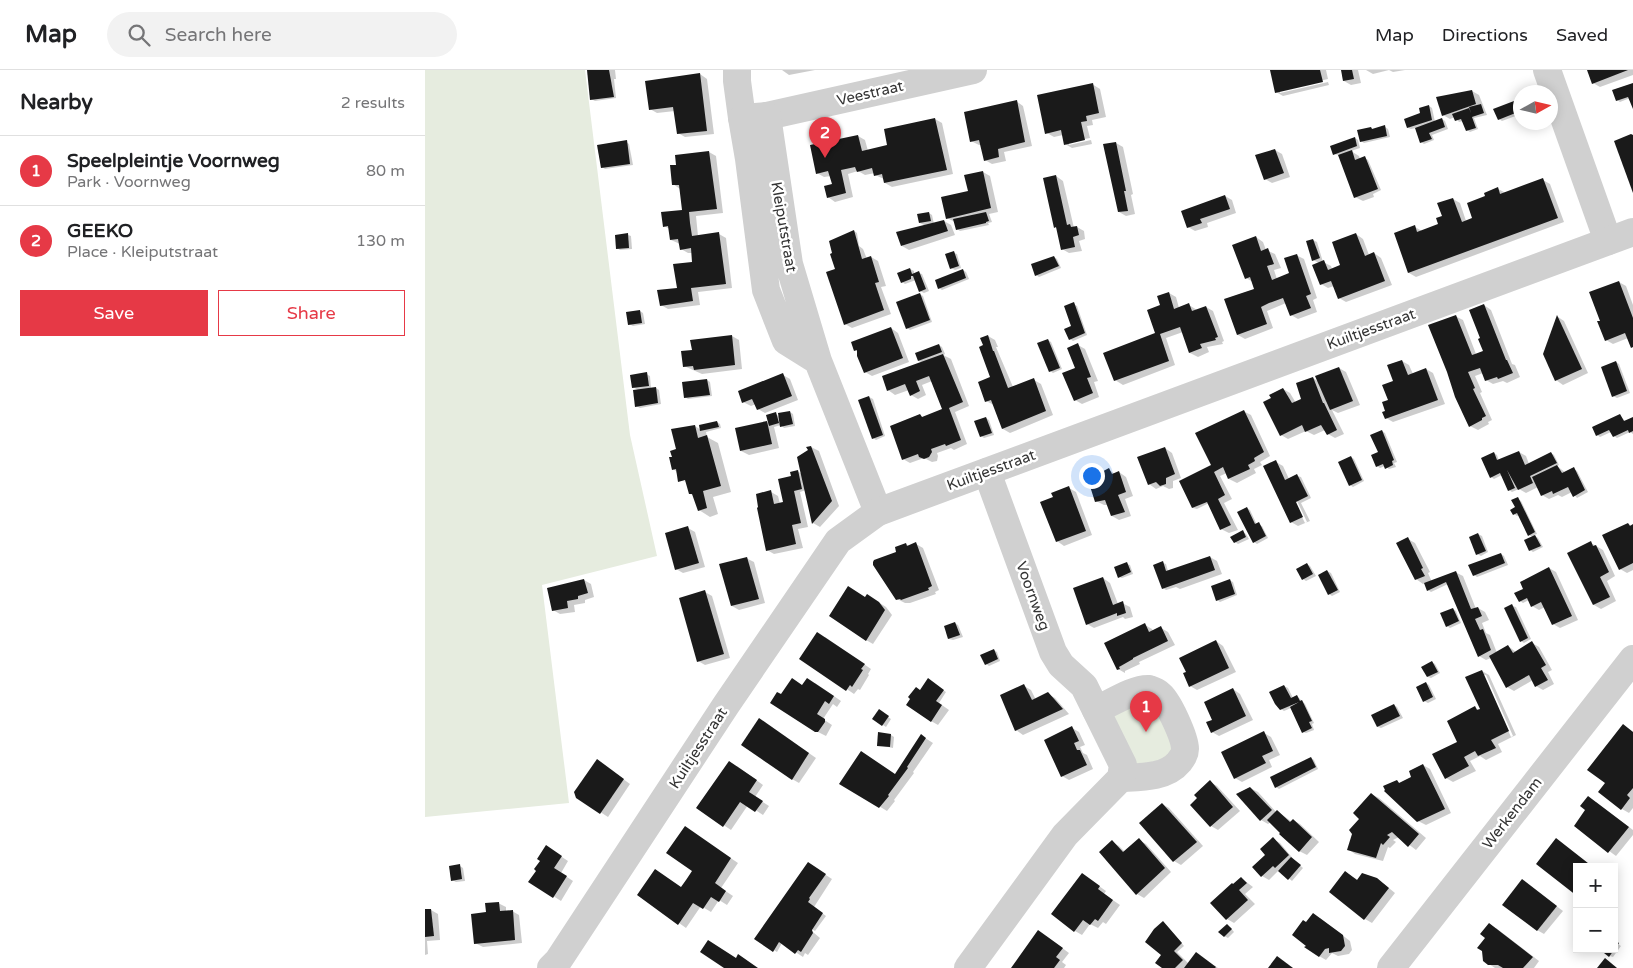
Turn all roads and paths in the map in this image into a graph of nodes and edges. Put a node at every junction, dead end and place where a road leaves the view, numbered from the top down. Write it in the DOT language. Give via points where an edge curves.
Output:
graph roads {
  1 [pos="737,70"];
  2 [pos="973,70"];
  3 [pos="1547,70"];
  4 [pos="754,117"];
  5 [pos="1633,232"];
  6 [pos="1608,241"];
  7 [pos="987,472"];
  8 [pos="878,512"];
  9 [pos="1633,659"];
  10 [pos="1096,710"];
  11 [pos="1121,778"];
  12 [pos="556,966"];
  13 [pos="968,968"];
  14 [pos="1391,968"];
  1 -- 4 [label="street, Kleiputstraat" via="737,81"];
  2 -- 4 [label="street, Veestraat"];
  3 -- 6 [label="street"];
  4 -- 8 [label="street, Kleiputstraat" via="789,264 818,361"];
  5 -- 6 [label="street, Kuiltjesstraat"];
  6 -- 7 [label="street, Kuiltjesstraat"];
  7 -- 8 [label="street, Kuiltjesstraat"];
  7 -- 10 [label="street, Voornweg" via="1053,652 1061,665 1084,686"];
  8 -- 12 [label="street, Kuiltjesstraat" via="838,541 726,705"];
  9 -- 14 [label="street, Werkendam"];
  10 -- 11 [label="street, Voornweg" via="1123,765"];
  10 -- 11 [label="street" via="1142,689 1151,690 1166,702 1183,738 1183,756 1171,769 1148,777"];
  11 -- 13 [label="street" via="1065,835"];
}
